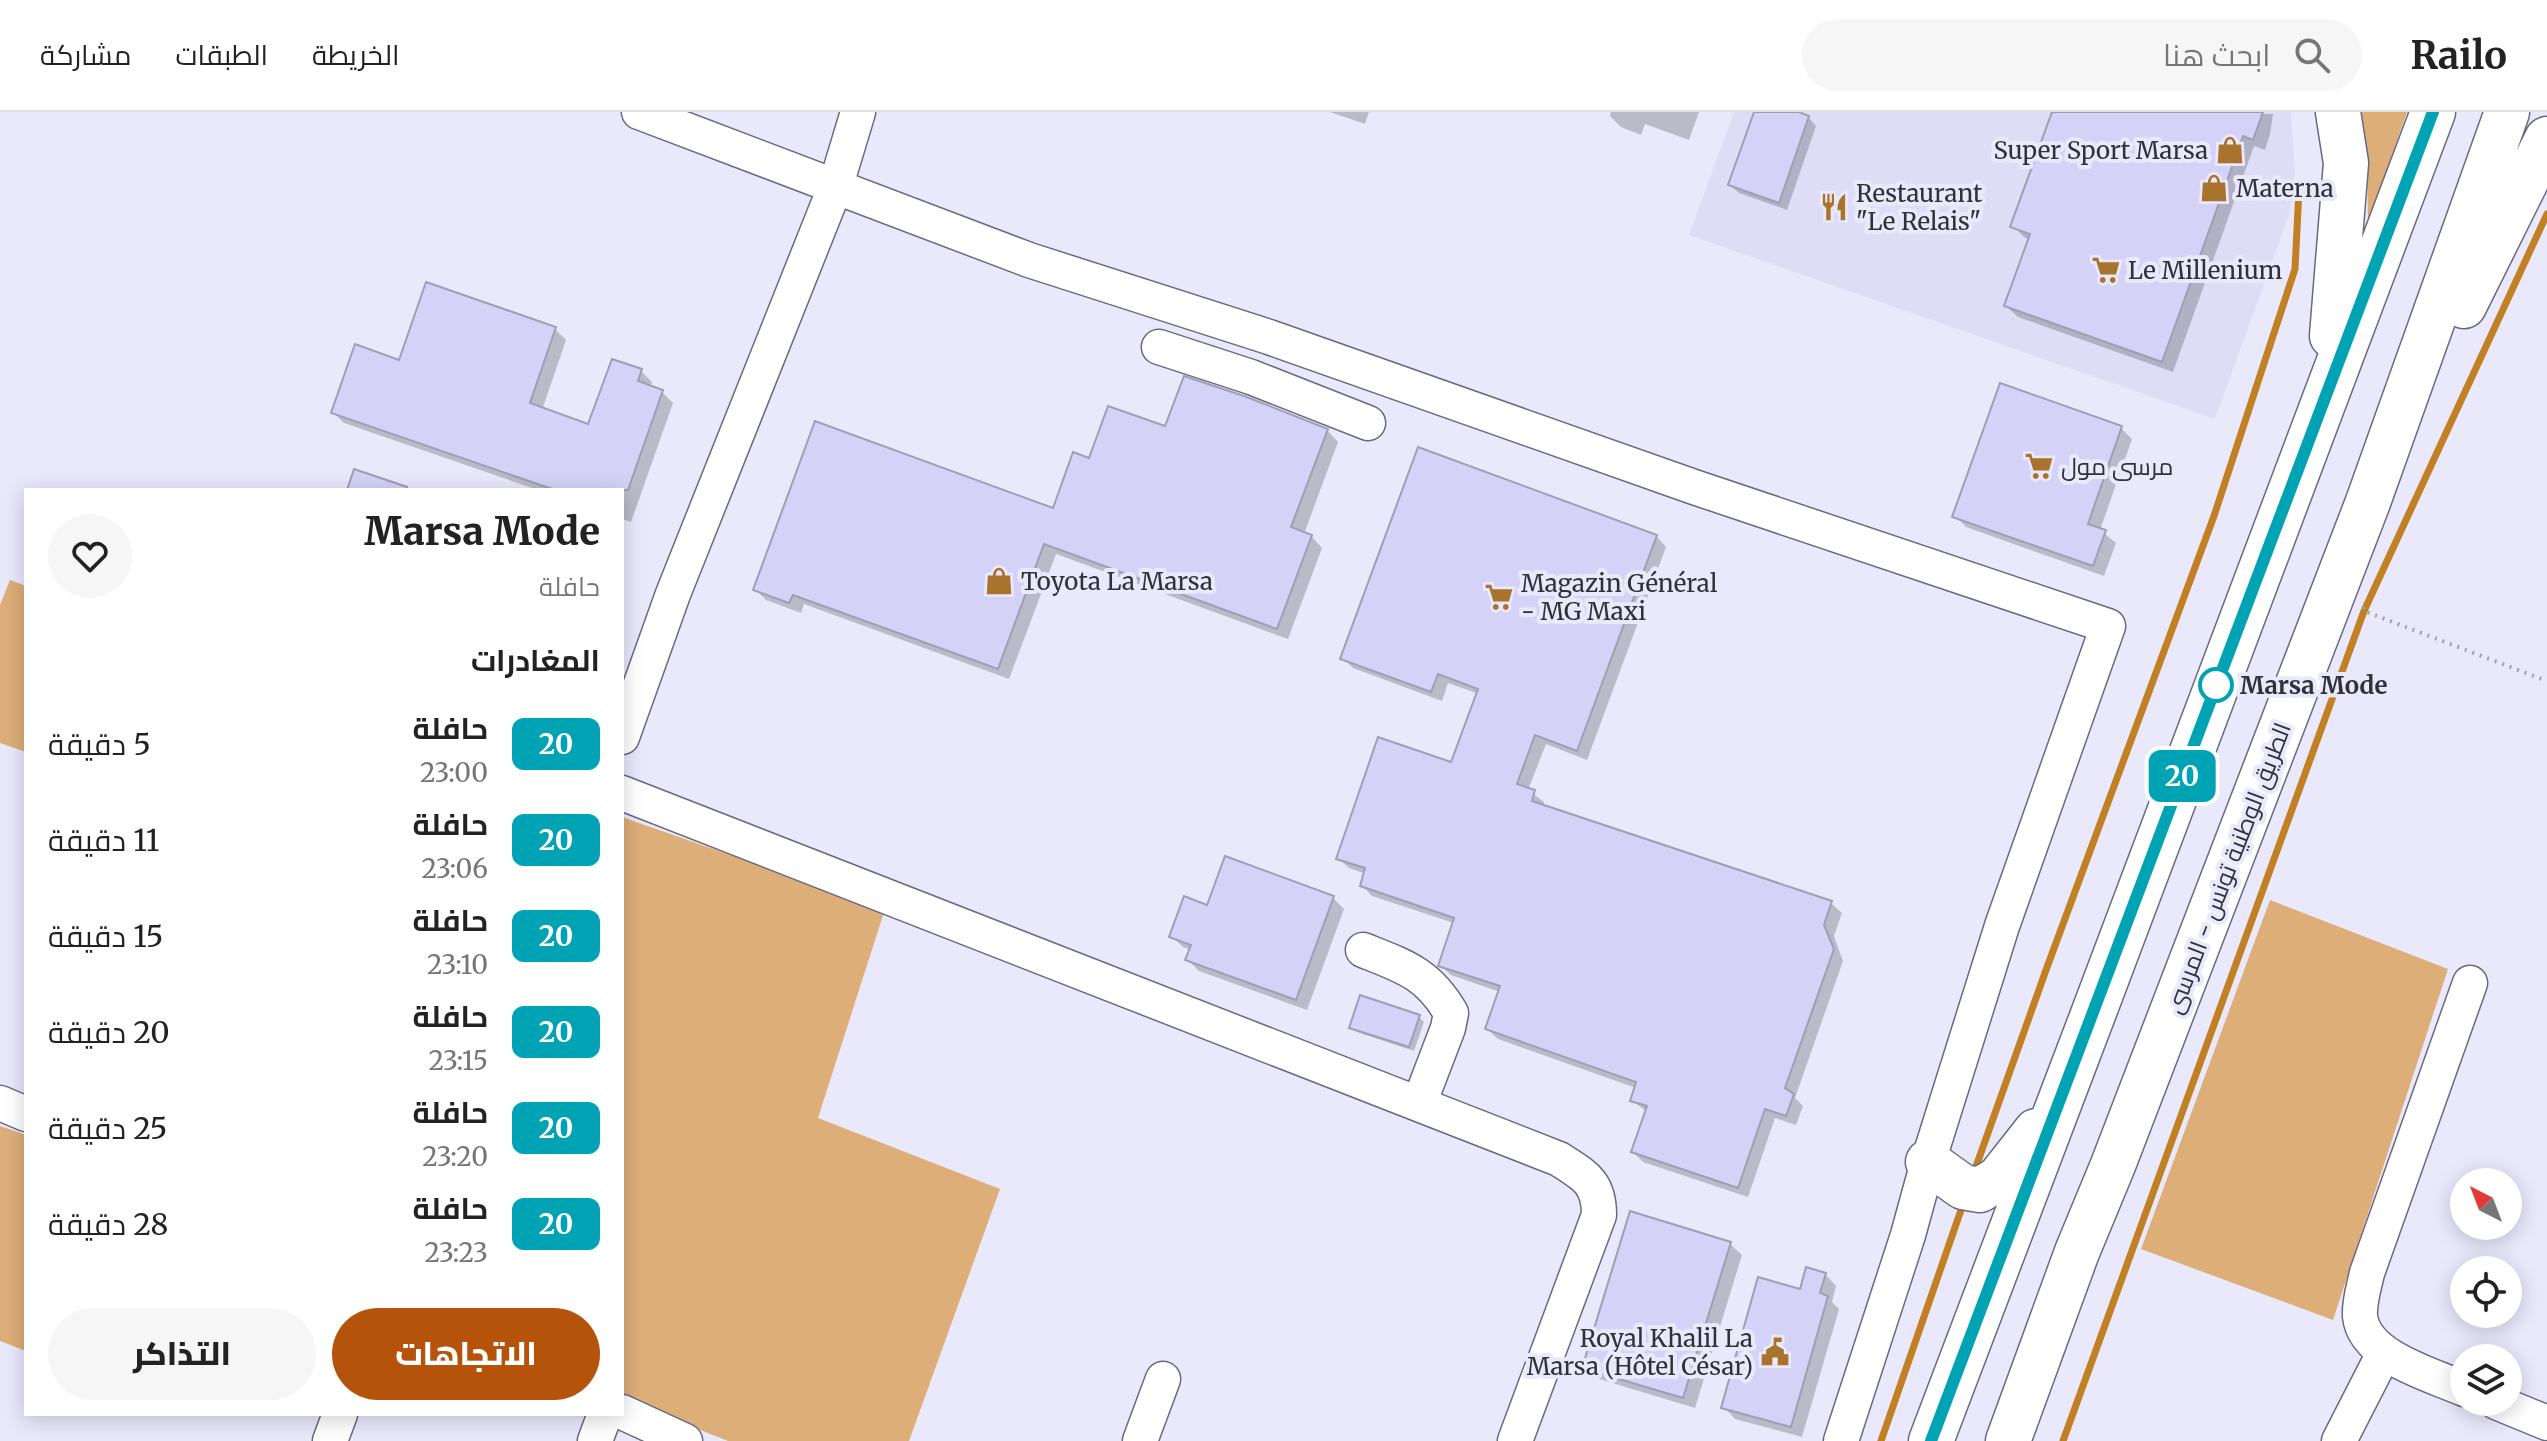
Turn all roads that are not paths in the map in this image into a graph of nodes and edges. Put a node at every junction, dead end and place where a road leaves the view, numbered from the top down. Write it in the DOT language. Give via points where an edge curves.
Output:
graph roads {
  1 [pos="639,112"];
  2 [pos="858,112"];
  3 [pos="2338,112"];
  4 [pos="2433,112"];
  5 [pos="2507,112"];
  6 [pos="2547,139"];
  7 [pos="836,185"];
  8 [pos="1159,347"];
  9 [pos="1368,423"];
  10 [pos="2368,502"];
  11 [pos="2277,519"];
  12 [pos="624,731"];
  13 [pos="624,794"];
  14 [pos="1363,950"];
  15 [pos="2470,983"];
  16 [pos="2064,1094"];
  17 [pos="1419,1104"];
  18 [pos="1928,1162"];
  19 [pos="2384,1353"];
  20 [pos="1163,1379"];
  21 [pos="2450,1383"];
  22 [pos="624,1413"];
  23 [pos="2522,1413"];
  24 [pos="339,1416"];
  25 [pos="604,1416"];
  26 [pos="2547,1423"];
  27 [pos="330,1441"];
  28 [pos="595,1441"];
  29 [pos="685,1441"];
  30 [pos="1140,1441"];
  31 [pos="1515,1441"];
  32 [pos="1841,1441"];
  33 [pos="1931,1441"];
  34 [pos="2008,1441"];
  35 [pos="2339,1441"];
  1 -- 7 [label="street"];
  2 -- 7 [label="street"];
  3 -- 11 [label="highway" via="2346,163 2332,339"];
  4 -- 11 [label="highway"];
  5 -- 10 [label="highway, الطريق الوطنية تونس - المرسى"];
  6 -- 10 [label="highway"];
  7 -- 12 [label="street" via="673,594"];
  7 -- 18 [label="street" via="1029,260 1269,337 2108,626 2002,926"];
  8 -- 9 [label="street"];
  10 -- 34 [label="highway, الطريق الوطنية تونس - المرسى"];
  11 -- 16 [label="highway"];
  13 -- 17 [label="street"];
  14 -- 17 [label="street" via="1416,972 1451,1013"];
  15 -- 19 [label="street" via="2367,1273 2360,1319"];
  16 -- 18 [label="highway" via="1989,1187 1970,1189"];
  16 -- 33 [label="highway"];
  17 -- 31 [label="street" via="1559,1159 1589,1179 1599,1197 1599,1215"];
  18 -- 32 [label="street"];
  19 -- 21 [label="street"];
  19 -- 35 [label="street"];
  20 -- 30 [label="street"];
  22 -- 29 [label="street"];
  23 -- 26 [label="street"];
  24 -- 27 [label="street"];
  25 -- 28 [label="street"];
}
